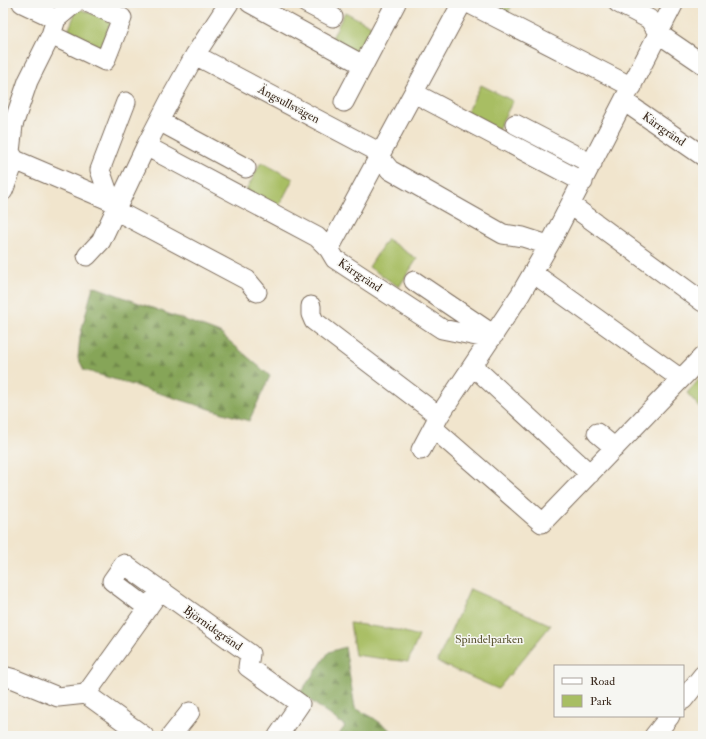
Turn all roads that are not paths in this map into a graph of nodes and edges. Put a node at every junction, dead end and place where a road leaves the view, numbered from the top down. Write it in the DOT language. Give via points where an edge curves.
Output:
graph roads {
  1 [pos="22,3"];
  2 [pos="75,3"];
  3 [pos="89,3"];
  4 [pos="229,3"];
  5 [pos="250,3"];
  6 [pos="306,3"];
  7 [pos="396,3"];
  8 [pos="462,3"];
  9 [pos="468,3"];
  10 [pos="618,3"];
  11 [pos="669,5"];
  12 [pos="333,17"];
  13 [pos="54,27"];
  14 [pos="659,34"];
  15 [pos="195,55"];
  16 [pos="703,64"];
  17 [pos="363,65"];
  18 [pos="414,93"];
  19 [pos="628,94"];
  20 [pos="126,102"];
  21 [pos="344,102"];
  22 [pos="516,124"];
  23 [pos="157,125"];
  24 [pos="146,146"];
  25 [pos="9,154"];
  26 [pos="380,156"];
  27 [pos="703,156"];
  28 [pos="594,161"];
  29 [pos="246,168"];
  30 [pos="583,182"];
  31 [pos="3,191"];
  32 [pos="115,205"];
  33 [pos="570,205"];
  34 [pos="548,245"];
  35 [pos="328,249"];
  36 [pos="87,256"];
  37 [pos="533,273"];
  38 [pos="414,281"];
  39 [pos="257,292"];
  40 [pos="703,302"];
  41 [pos="311,306"];
  42 [pos="495,333"];
  43 [pos="703,356"];
  44 [pos="473,366"];
  45 [pos="681,380"];
  46 [pos="436,422"];
  47 [pos="597,434"];
  48 [pos="615,448"];
  49 [pos="421,450"];
  50 [pos="590,474"];
  51 [pos="159,591"];
  52 [pos="148,608"];
  53 [pos="703,675"];
  54 [pos="3,676"];
  55 [pos="86,694"];
  56 [pos="684,699"];
  57 [pos="190,712"];
  58 [pos="669,717"];
  59 [pos="144,736"];
  60 [pos="171,736"];
  61 [pos="278,736"];
  62 [pos="654,736"];
  1 -- 13 [label="street"];
  2 -- 13 [label="street"];
  3 -- 13 [label="street" via="122,18 105,61"];
  4 -- 15 [label="street"];
  5 -- 17 [label="street"];
  6 -- 12 [label="street"];
  7 -- 17 [label="street"];
  8 -- 18 [label="street, Kärrgränd"];
  9 -- 19 [label="street, Kärrgränd"];
  10 -- 14 [label="street" via="649,19"];
  11 -- 14 [label="street"];
  13 -- 25 [label="street" via="28,81 13,125"];
  14 -- 16 [label="street"];
  14 -- 19 [label="street"];
  15 -- 23 [label="street"];
  15 -- 26 [label="street, Ängsullsvägen" via="373,149"];
  17 -- 21 [label="street"];
  18 -- 26 [label="street, Kärrgränd"];
  18 -- 30 [label="street"];
  19 -- 27 [label="street, Kärrgränd"];
  19 -- 28 [label="street"];
  20 -- 32 [label="street" via="100,170"];
  22 -- 28 [label="street"];
  23 -- 24 [label="street"];
  23 -- 29 [label="street" via="195,146"];
  24 -- 32 [label="street"];
  24 -- 35 [label="street" via="317,237"];
  25 -- 31 [label="street"];
  25 -- 32 [label="street"];
  26 -- 34 [label="street" via="390,170 503,234"];
  26 -- 35 [label="street, Kärrgränd"];
  28 -- 30 [label="street"];
  30 -- 33 [label="street"];
  32 -- 36 [label="street" via="101,241"];
  32 -- 39 [label="street" via="247,280"];
  33 -- 34 [label="street"];
  33 -- 40 [label="street"];
  34 -- 37 [label="street"];
  35 -- 42 [label="street, Kärrgränd" via="335,259 442,329"];
  37 -- 42 [label="street"];
  37 -- 45 [label="street"];
  38 -- 42 [label="street" via="460,306"];
  41 -- 46 [label="street" via="314,321"];
  42 -- 44 [label="street"];
  43 -- 45 [label="street"];
  44 -- 46 [label="street"];
  44 -- 50 [label="street"];
  45 -- 48 [label="street"];
  46 -- 49 [label="street"];
  46 -- 50 [label="street" via="548,528"];
  47 -- 48 [label="street"];
  48 -- 50 [label="street"];
  51 -- 52 [label="street"];
  51 -- 52 [label="street" via="124,564 112,581"];
  51 -- 61 [label="street, Björnidegränd" via="250,654 248,667 300,704"];
  52 -- 55 [label="street"];
  53 -- 56 [label="street"];
  54 -- 55 [label="street" via="58,697"];
  55 -- 59 [label="street"];
  57 -- 60 [label="street"];
  58 -- 62 [label="street"];
}
